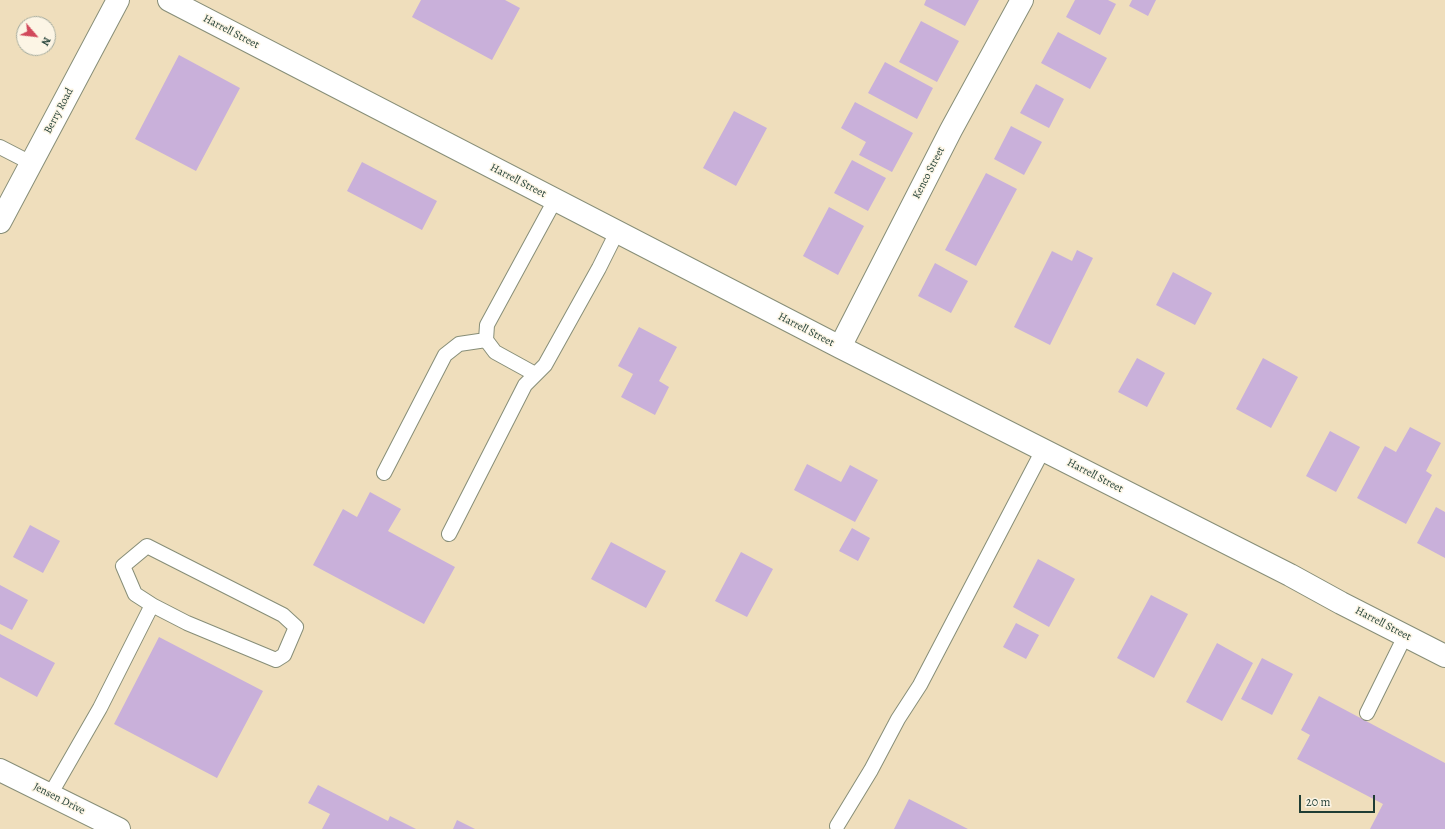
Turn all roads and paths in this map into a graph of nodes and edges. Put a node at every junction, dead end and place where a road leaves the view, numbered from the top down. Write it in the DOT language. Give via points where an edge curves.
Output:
graph roads {
  1 [pos="118,0"];
  2 [pos="169,0"];
  3 [pos="1022,0"];
  4 [pos="0,147"];
  5 [pos="31,163"];
  6 [pos="555,200"];
  7 [pos="0,222"];
  8 [pos="617,232"];
  9 [pos="486,340"];
  10 [pos="840,347"];
  11 [pos="535,374"];
  12 [pos="1043,450"];
  13 [pos="384,474"];
  14 [pos="449,534"];
  15 [pos="152,605"];
  16 [pos="1406,636"];
  17 [pos="1445,656"];
  18 [pos="1367,713"];
  19 [pos="0,770"];
  20 [pos="50,795"];
  21 [pos="836,826"];
  22 [pos="119,829"];
  1 -- 5 [label="street, Berry Road"];
  2 -- 6 [label="street, Harrell Street"];
  3 -- 10 [label="street, Kenco Street" via="951,130"];
  4 -- 5 [label="lane"];
  5 -- 7 [label="street, Berry Road"];
  6 -- 8 [label="street, Harrell Street"];
  6 -- 9 [label="lane" via="487,325"];
  8 -- 10 [label="street, Harrell Street"];
  8 -- 11 [label="lane" via="545,365"];
  9 -- 11 [label="lane" via="495,352"];
  9 -- 13 [label="lane" via="459,344 445,355"];
  10 -- 12 [label="street, Harrell Street"];
  11 -- 14 [label="lane" via="524,384"];
  12 -- 16 [label="street, Harrell Street"];
  12 -- 21 [label="lane" via="920,685"];
  15 -- 15 [label="lane" via="276,660 284,655 296,627 283,615 147,546 124,566 135,594"];
  15 -- 20 [label="lane" via="100,708"];
  16 -- 17 [label="street, Harrell Street"];
  16 -- 18 [label="lane"];
  19 -- 20 [label="street, Jensen Drive"];
  20 -- 22 [label="street, Jensen Drive"];
}
